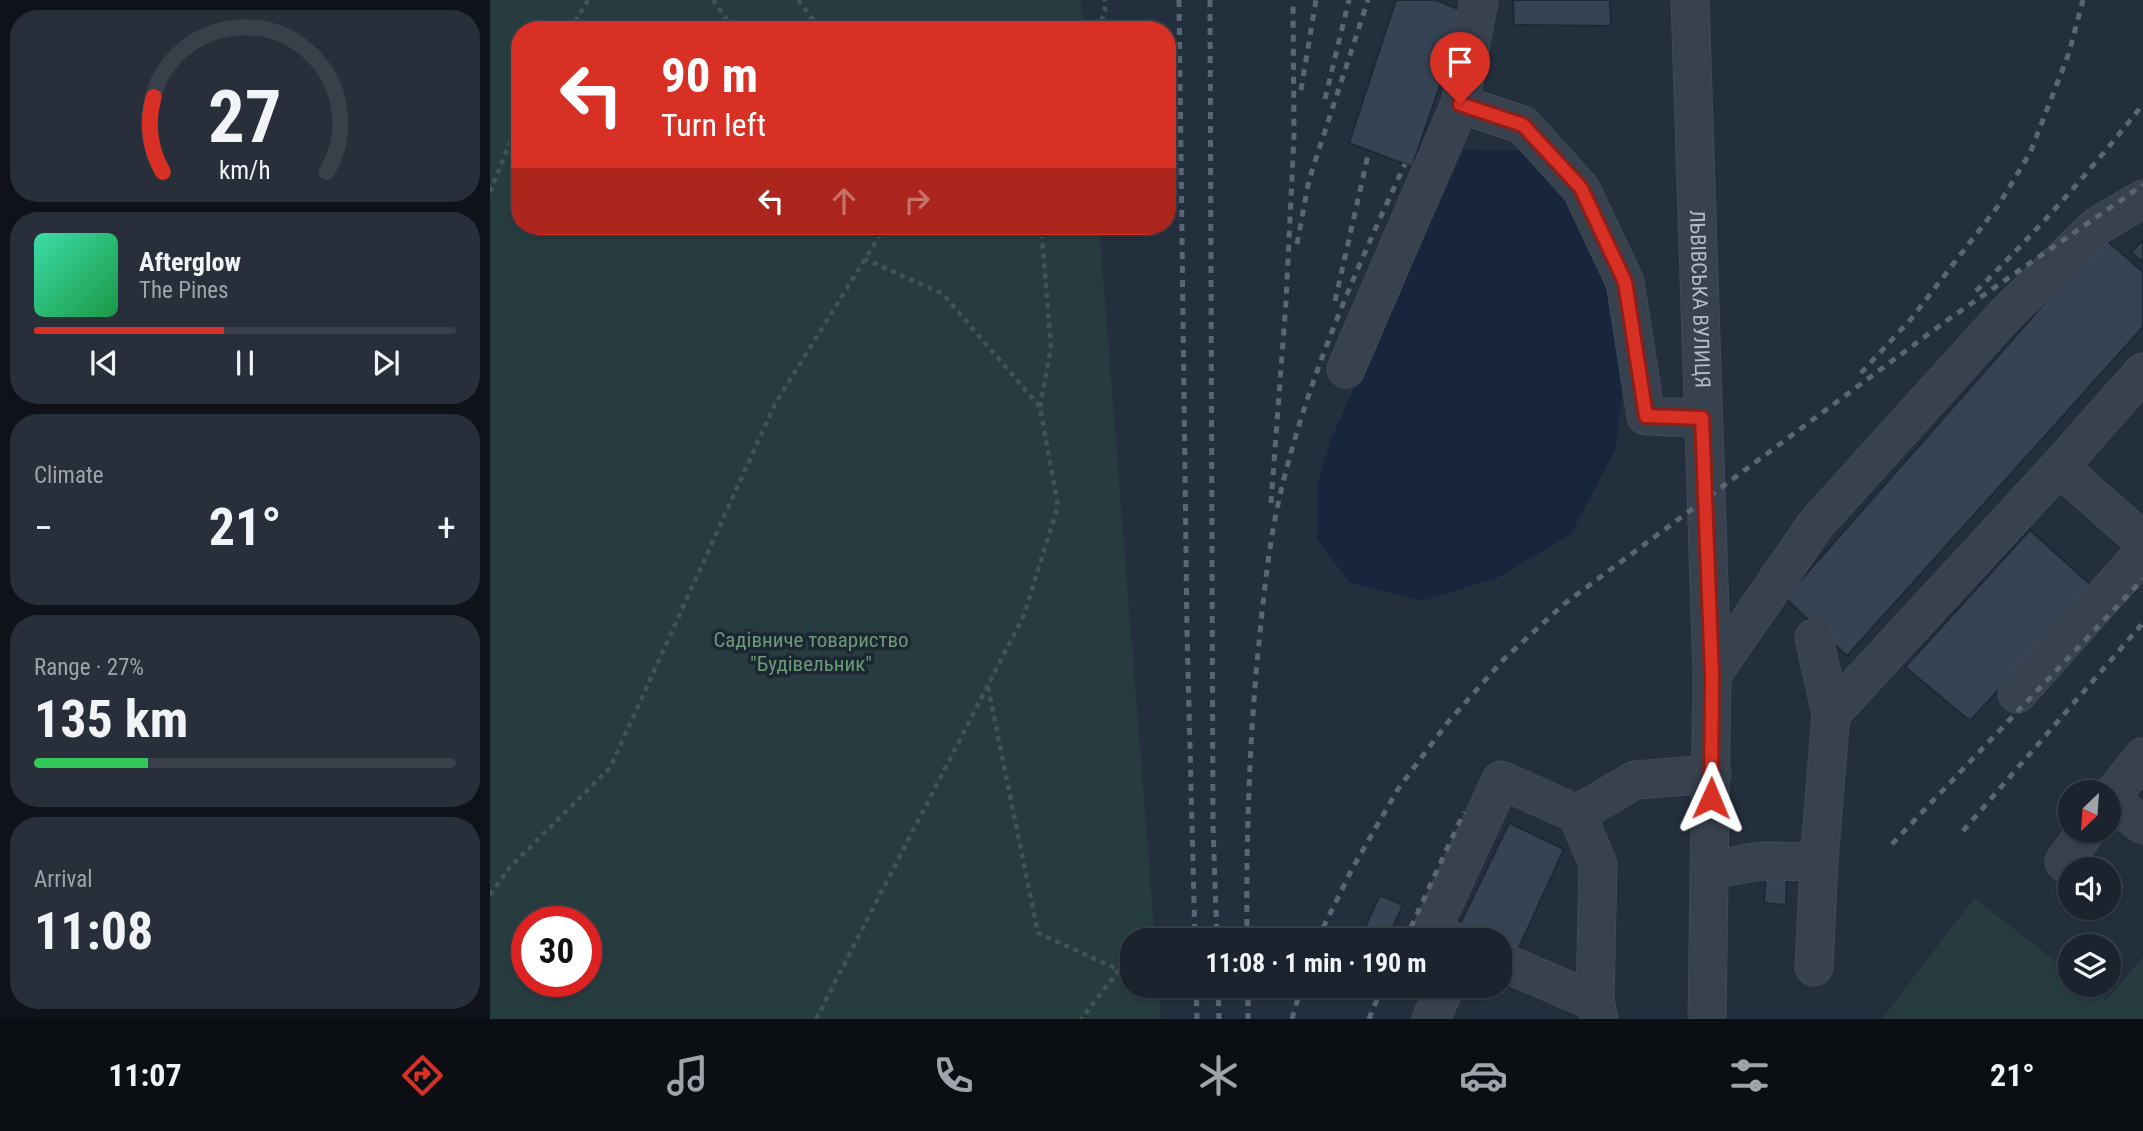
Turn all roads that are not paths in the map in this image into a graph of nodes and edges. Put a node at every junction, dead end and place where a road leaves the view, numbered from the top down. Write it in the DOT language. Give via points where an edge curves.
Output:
graph roads {
  1 [pos="1479,0"];
  2 [pos="1690,0"];
  3 [pos="1460,104"];
  4 [pos="2143,199"];
  5 [pos="1346,369"];
  6 [pos="2143,372"];
  7 [pos="1702,418"];
  8 [pos="2059,467"];
  9 [pos="2143,541"];
  10 [pos="2143,552"];
  11 [pos="1814,638"];
  12 [pos="1712,675"];
  13 [pos="2017,694"];
  14 [pos="1830,714"];
  15 [pos="2143,757"];
  16 [pos="1712,774"];
  17 [pos="2121,784"];
  18 [pos="2121,808"];
  19 [pos="1577,814"];
  20 [pos="2143,825"];
  21 [pos="1819,862"];
  22 [pos="1710,870"];
  23 [pos="1432,928"];
  24 [pos="1512,967"];
  25 [pos="1814,967"];
  26 [pos="1440,998"];
  27 [pos="1597,1010"];
  28 [pos="1431,1019"];
  29 [pos="1707,1019"];
  1 -- 3 [label="street"];
  2 -- 7 [label="street, ЛЬВІВСЬКА ВУЛИЦЯ"];
  3 -- 5 [label="street"];
  3 -- 7 [label="street" via="1523,125 1581,188 1625,282 1646,416"];
  4 -- 12 [label="street" via="2097,226 1995,326 1816,524"];
  6 -- 8 [label="street"];
  7 -- 12 [label="street, ЛЬВІВСЬКА ВУЛИЦЯ"];
  8 -- 9 [label="street"];
  8 -- 14 [label="street"];
  10 -- 13 [label="street"];
  11 -- 14 [label="street"];
  12 -- 16 [label="street, ЛЬВІВСЬКА ВУЛИЦЯ"];
  14 -- 21 [label="street"];
  15 -- 17 [label="street"];
  16 -- 19 [label="street" via="1635,780"];
  16 -- 22 [label="street, ЛЬВІВСЬКА ВУЛИЦЯ"];
  18 -- 20 [label="street"];
  19 -- 23 [label="street" via="1501,780"];
  19 -- 27 [label="street" via="1598,864"];
  21 -- 22 [label="street" via="1760,861"];
  21 -- 25 [label="street"];
  22 -- 29 [label="street, ЛЬВІВСЬКА ВУЛИЦЯ"];
  24 -- 27 [label="street"];
  26 -- 28 [label="street"];
}
